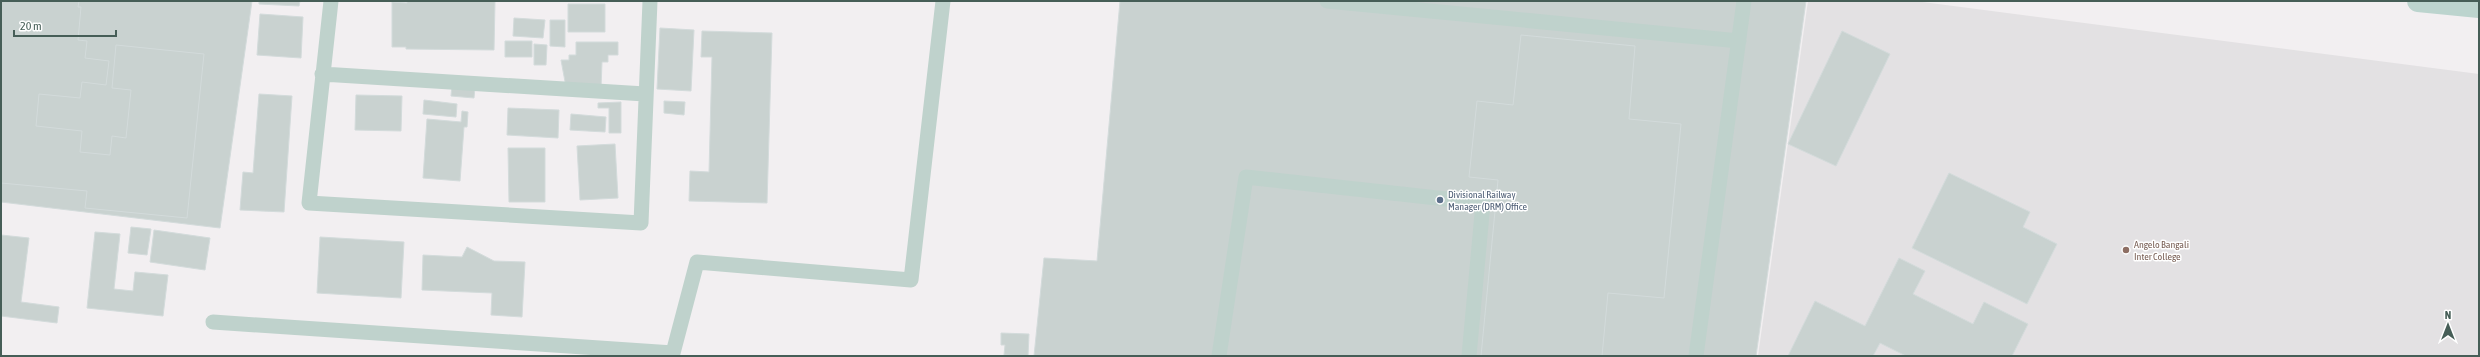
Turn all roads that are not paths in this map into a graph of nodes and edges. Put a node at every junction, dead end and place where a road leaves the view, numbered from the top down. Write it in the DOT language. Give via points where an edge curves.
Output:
graph roads {
  1 [pos="331,1"];
  2 [pos="650,1"];
  3 [pos="943,1"];
  4 [pos="1327,1"];
  5 [pos="1744,1"];
  6 [pos="2418,1"];
  7 [pos="2479,7"];
  8 [pos="1739,41"];
  9 [pos="322,74"];
  10 [pos="645,94"];
  11 [pos="213,322"];
  12 [pos="672,355"];
  13 [pos="1219,356"];
  14 [pos="1469,356"];
  15 [pos="1696,356"];
  1 -- 9 [label="lane"];
  2 -- 10 [label="lane"];
  3 -- 12 [label="lane" via="911,280 697,262"];
  4 -- 8 [label="lane"];
  5 -- 8 [label="lane"];
  6 -- 7 [label="main road"];
  8 -- 15 [label="lane"];
  9 -- 10 [label="lane"];
  9 -- 10 [label="lane" via="310,203 641,223"];
  11 -- 12 [label="lane"];
  13 -- 14 [label="lane" via="1246,177 1483,203"];
}
